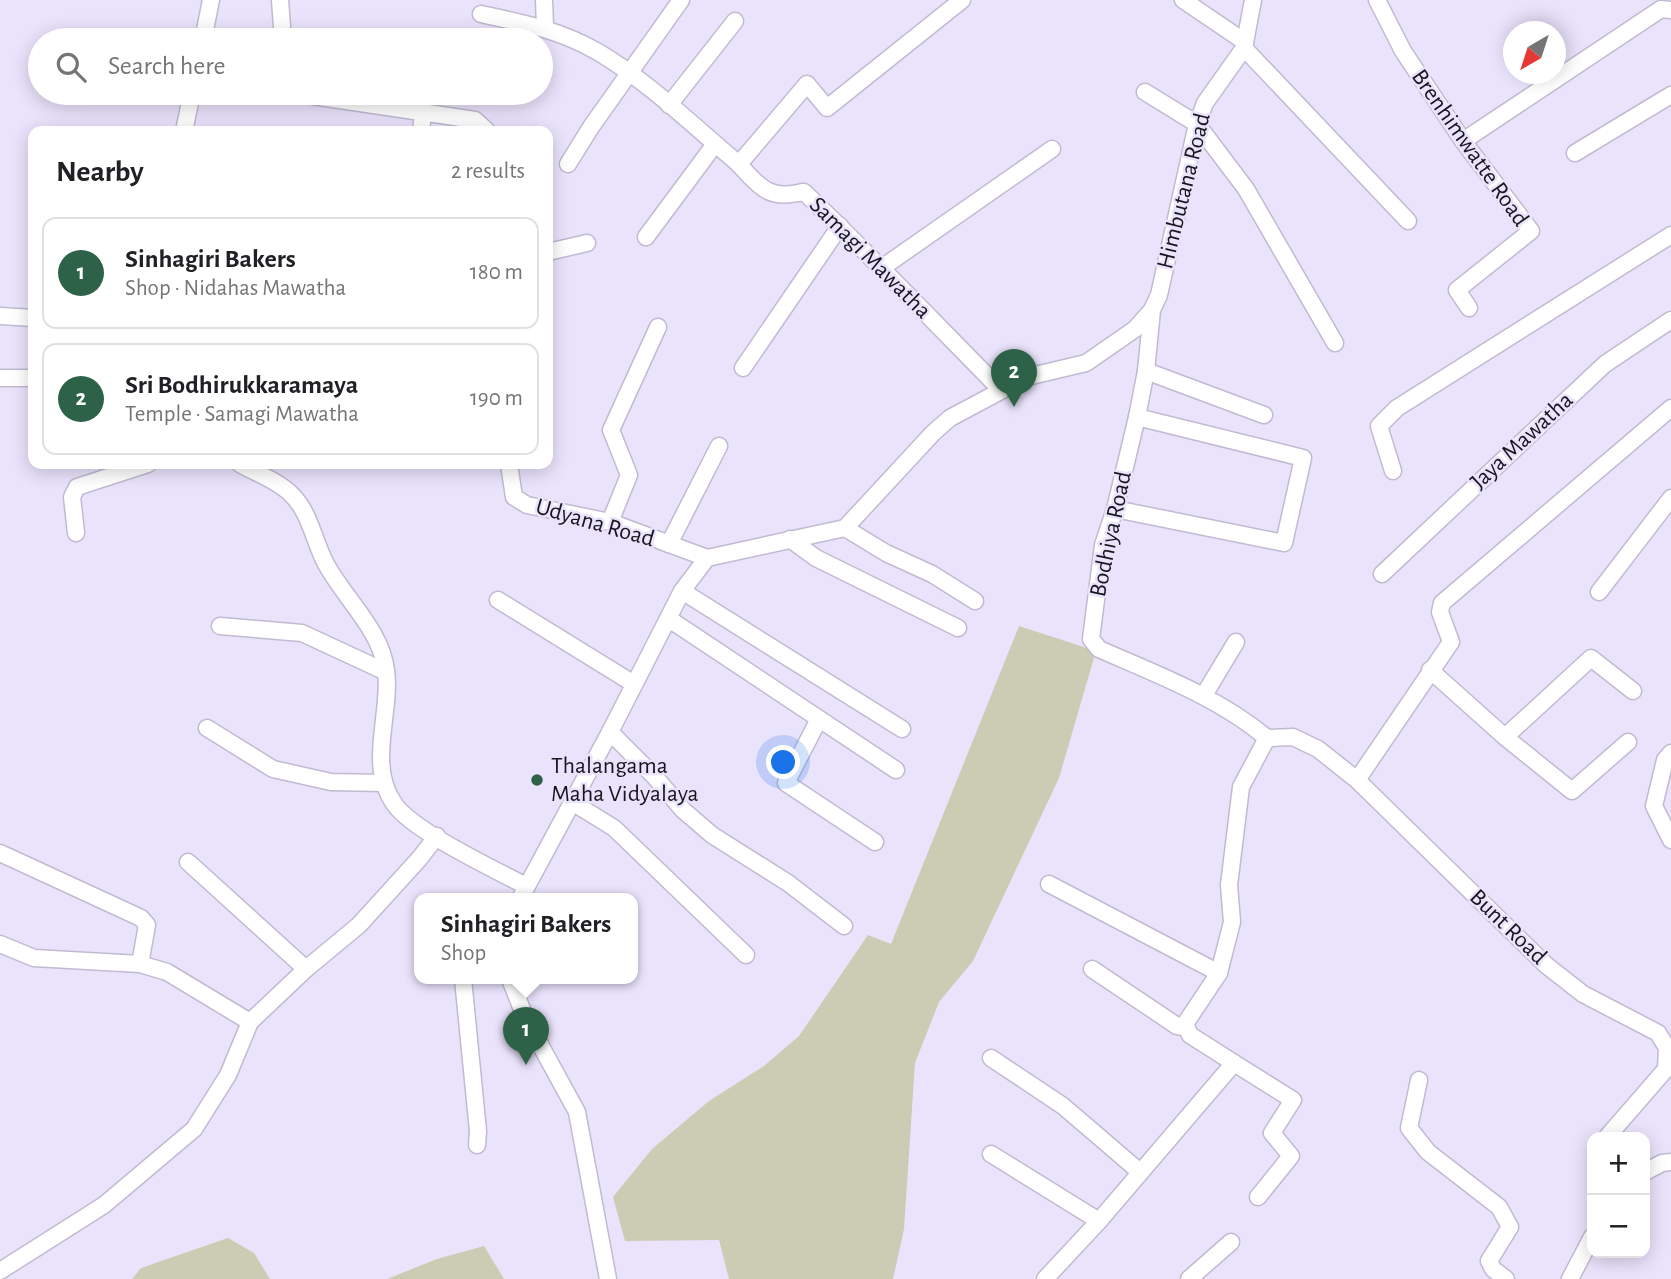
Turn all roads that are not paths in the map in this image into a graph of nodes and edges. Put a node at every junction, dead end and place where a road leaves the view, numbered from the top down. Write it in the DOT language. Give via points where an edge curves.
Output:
graph roads {
  1 [pos="211,0"];
  2 [pos="280,0"];
  3 [pos="544,0"];
  4 [pos="681,0"];
  5 [pos="962,0"];
  6 [pos="1182,0"];
  7 [pos="1253,0"];
  8 [pos="1377,0"];
  9 [pos="1663,9"];
  10 [pos="481,15"];
  11 [pos="735,21"];
  12 [pos="545,27"];
  13 [pos="205,28"];
  14 [pos="282,28"];
  15 [pos="553,31"];
  16 [pos="1245,45"];
  17 [pos="629,73"];
  18 [pos="1145,92"];
  19 [pos="1671,96"];
  20 [pos="189,105"];
  21 [pos="371,105"];
  22 [pos="669,105"];
  23 [pos="423,113"];
  24 [pos="1197,124"];
  25 [pos="185,126"];
  26 [pos="422,126"];
  27 [pos="481,126"];
  28 [pos="1463,142"];
  29 [pos="715,144"];
  30 [pos="1052,149"];
  31 [pos="1575,153"];
  32 [pos="568,164"];
  33 [pos="739,164"];
  34 [pos="1408,221"];
  35 [pos="840,226"];
  36 [pos="1671,235"];
  37 [pos="646,237"];
  38 [pos="587,243"];
  39 [pos="553,251"];
  40 [pos="883,267"];
  41 [pos="1469,308"];
  42 [pos="1152,310"];
  43 [pos="0,316"];
  44 [pos="28,318"];
  45 [pos="1671,320"];
  46 [pos="658,327"];
  47 [pos="1335,343"];
  48 [pos="743,368"];
  49 [pos="1146,371"];
  50 [pos="0,378"];
  51 [pos="28,378"];
  52 [pos="1001,390"];
  53 [pos="1671,408"];
  54 [pos="1264,415"];
  55 [pos="1137,417"];
  56 [pos="719,446"];
  57 [pos="133,469"];
  58 [pos="249,469"];
  59 [pos="510,469"];
  60 [pos="1393,471"];
  61 [pos="1671,498"];
  62 [pos="1115,509"];
  63 [pos="610,522"];
  64 [pos="845,528"];
  65 [pos="76,533"];
  66 [pos="790,539"];
  67 [pos="669,544"];
  68 [pos="707,558"];
  69 [pos="1382,574"];
  70 [pos="682,591"];
  71 [pos="1599,592"];
  72 [pos="498,600"];
  73 [pos="975,601"];
  74 [pos="669,619"];
  75 [pos="220,626"];
  76 [pos="958,628"];
  77 [pos="1236,642"];
  78 [pos="1430,670"];
  79 [pos="386,672"];
  80 [pos="634,684"];
  81 [pos="1633,691"];
  82 [pos="1204,695"];
  83 [pos="819,719"];
  84 [pos="207,728"];
  85 [pos="902,729"];
  86 [pos="610,732"];
  87 [pos="1267,737"];
  88 [pos="1505,737"];
  89 [pos="1628,742"];
  90 [pos="1671,753"];
  91 [pos="896,770"];
  92 [pos="1357,780"];
  93 [pos="384,783"];
  94 [pos="572,802"];
  95 [pos="437,836"];
  96 [pos="1671,840"];
  97 [pos="875,842"];
  98 [pos="0,853"];
  99 [pos="188,862"];
  100 [pos="1049,884"];
  101 [pos="523,892"];
  102 [pos="844,926"];
  103 [pos="0,944"];
  104 [pos="746,955"];
  105 [pos="140,964"];
  106 [pos="306,969"];
  107 [pos="1092,969"];
  108 [pos="1219,973"];
  109 [pos="463,984"];
  110 [pos="512,984"];
  111 [pos="250,1022"];
  112 [pos="1187,1028"];
  113 [pos="991,1058"];
  114 [pos="1234,1063"];
  115 [pos="1419,1080"];
  116 [pos="1611,1132"];
  117 [pos="477,1145"];
  118 [pos="991,1154"];
  119 [pos="1671,1162"];
  120 [pos="1650,1169"];
  121 [pos="1140,1172"];
  122 [pos="1258,1197"];
  123 [pos="1099,1222"];
  124 [pos="1231,1242"];
  125 [pos="1587,1247"];
  126 [pos="0,1271"];
  127 [pos="608,1279"];
  128 [pos="1045,1279"];
  129 [pos="1189,1279"];
  130 [pos="1506,1279"];
  131 [pos="1570,1279"];
  1 -- 13 [label="street"];
  2 -- 14 [label="street"];
  3 -- 12 [label="street"];
  4 -- 17 [label="street"];
  5 -- 33 [label="street" via="827,108 807,84"];
  6 -- 16 [label="street"];
  7 -- 16 [label="street, Himbutana Road"];
  8 -- 28 [label="street, Brenhimwatte Road" via="1403,51"];
  9 -- 28 [label="street"];
  10 -- 12 [label="street, Samagi Mawatha"];
  11 -- 22 [label="street"];
  15 -- 17 [label="street, Samagi Mawatha"];
  16 -- 24 [label="street, Himbutana Road" via="1205,103"];
  16 -- 34 [label="street"];
  17 -- 22 [label="street, Samagi Mawatha"];
  17 -- 32 [label="street"];
  18 -- 24 [label="street"];
  19 -- 31 [label="street"];
  20 -- 25 [label="street"];
  21 -- 23 [label="street"];
  22 -- 29 [label="street, Samagi Mawatha"];
  23 -- 26 [label="street"];
  23 -- 27 [label="street" via="475,120"];
  24 -- 42 [label="street, Himbutana Road"];
  24 -- 47 [label="street" via="1246,189"];
  28 -- 41 [label="street, Brenhimwatte Road" via="1531,231 1457,290"];
  29 -- 33 [label="street, Samagi Mawatha"];
  29 -- 37 [label="street"];
  30 -- 40 [label="street"];
  33 -- 35 [label="street, Samagi Mawatha" via="764,190 781,196 804,192"];
  35 -- 40 [label="street, Samagi Mawatha"];
  35 -- 48 [label="street"];
  36 -- 60 [label="street" via="1398,408 1379,426"];
  38 -- 39 [label="street"];
  40 -- 52 [label="street, Samagi Mawatha"];
  42 -- 49 [label="street, Bodhiya Road"];
  42 -- 52 [label="street" via="1135,329 1086,363 1027,377"];
  43 -- 44 [label="street"];
  45 -- 69 [label="street, Jaya Mawatha" via="1605,364"];
  46 -- 63 [label="street" via="611,429 629,475"];
  49 -- 54 [label="street"];
  49 -- 55 [label="street, Bodhiya Road"];
  50 -- 51 [label="street"];
  52 -- 64 [label="street" via="950,418 933,433"];
  53 -- 78 [label="street" via="1442,603 1440,612 1451,642"];
  55 -- 62 [label="street, Bodhiya Road"];
  55 -- 62 [label="street" via="1303,458 1284,543"];
  56 -- 67 [label="street"];
  57 -- 65 [label="street" via="77,487 72,498"];
  58 -- 79 [label="street" via="289,492 301,507 326,565 382,649"];
  59 -- 63 [label="street, Udyana Road" via="514,497 527,505"];
  61 -- 71 [label="street"];
  62 -- 82 [label="street, Bodhiya Road" via="1103,545 1091,639 1099,649"];
  63 -- 67 [label="street, Udyana Road"];
  64 -- 66 [label="street"];
  64 -- 73 [label="street"];
  66 -- 68 [label="street"];
  66 -- 76 [label="street" via="816,558"];
  67 -- 68 [label="street, Udyana Road"];
  68 -- 70 [label="street"];
  70 -- 74 [label="street"];
  70 -- 85 [label="street"];
  72 -- 80 [label="street"];
  74 -- 80 [label="street"];
  74 -- 83 [label="street"];
  75 -- 79 [label="street" via="302,633"];
  77 -- 82 [label="street"];
  78 -- 88 [label="street"];
  78 -- 92 [label="street"];
  79 -- 93 [label="street" via="381,750"];
  80 -- 86 [label="street"];
  81 -- 88 [label="street" via="1591,658"];
  82 -- 87 [label="street, Bodhiya Road"];
  83 -- 91 [label="street"];
  83 -- 97 [label="street" via="786,783"];
  84 -- 93 [label="street" via="273,769 331,782"];
  86 -- 94 [label="street"];
  86 -- 102 [label="street" via="712,835 788,883"];
  87 -- 92 [label="street, Bunt Road" via="1293,737 1318,749"];
  87 -- 108 [label="street" via="1241,787 1229,885 1232,922"];
  88 -- 89 [label="street" via="1572,791"];
  90 -- 96 [label="street" via="1665,760 1654,806"];
  92 -- 116 [label="street, Bunt Road" via="1546,965 1583,994 1658,1033 1667,1048 1666,1069"];
  93 -- 95 [label="street" via="396,806"];
  94 -- 101 [label="street"];
  94 -- 104 [label="street" via="614,828"];
  95 -- 101 [label="street"];
  95 -- 106 [label="street" via="359,925"];
  98 -- 105 [label="street" via="141,918 147,925"];
  99 -- 106 [label="street"];
  100 -- 108 [label="street"];
  103 -- 105 [label="street" via="34,958"];
  105 -- 111 [label="street" via="167,972"];
  106 -- 111 [label="street"];
  107 -- 112 [label="street" via="1177,1026"];
  108 -- 112 [label="street" via="1185,1024"];
  109 -- 117 [label="street"];
  110 -- 127 [label="street" via="577,1112"];
  111 -- 126 [label="street" via="228,1075 194,1129 104,1205"];
  112 -- 114 [label="street" via="1190,1035"];
  113 -- 121 [label="street" via="1063,1106"];
  114 -- 121 [label="street"];
  114 -- 122 [label="street" via="1293,1100 1272,1133 1291,1156"];
  115 -- 130 [label="street" via="1409,1128 1428,1152 1499,1207 1510,1227 1489,1261"];
  118 -- 123 [label="street"];
  119 -- 120 [label="street"];
  121 -- 123 [label="street"];
  123 -- 128 [label="street"];
  124 -- 129 [label="street"];
  125 -- 131 [label="street"];
}
